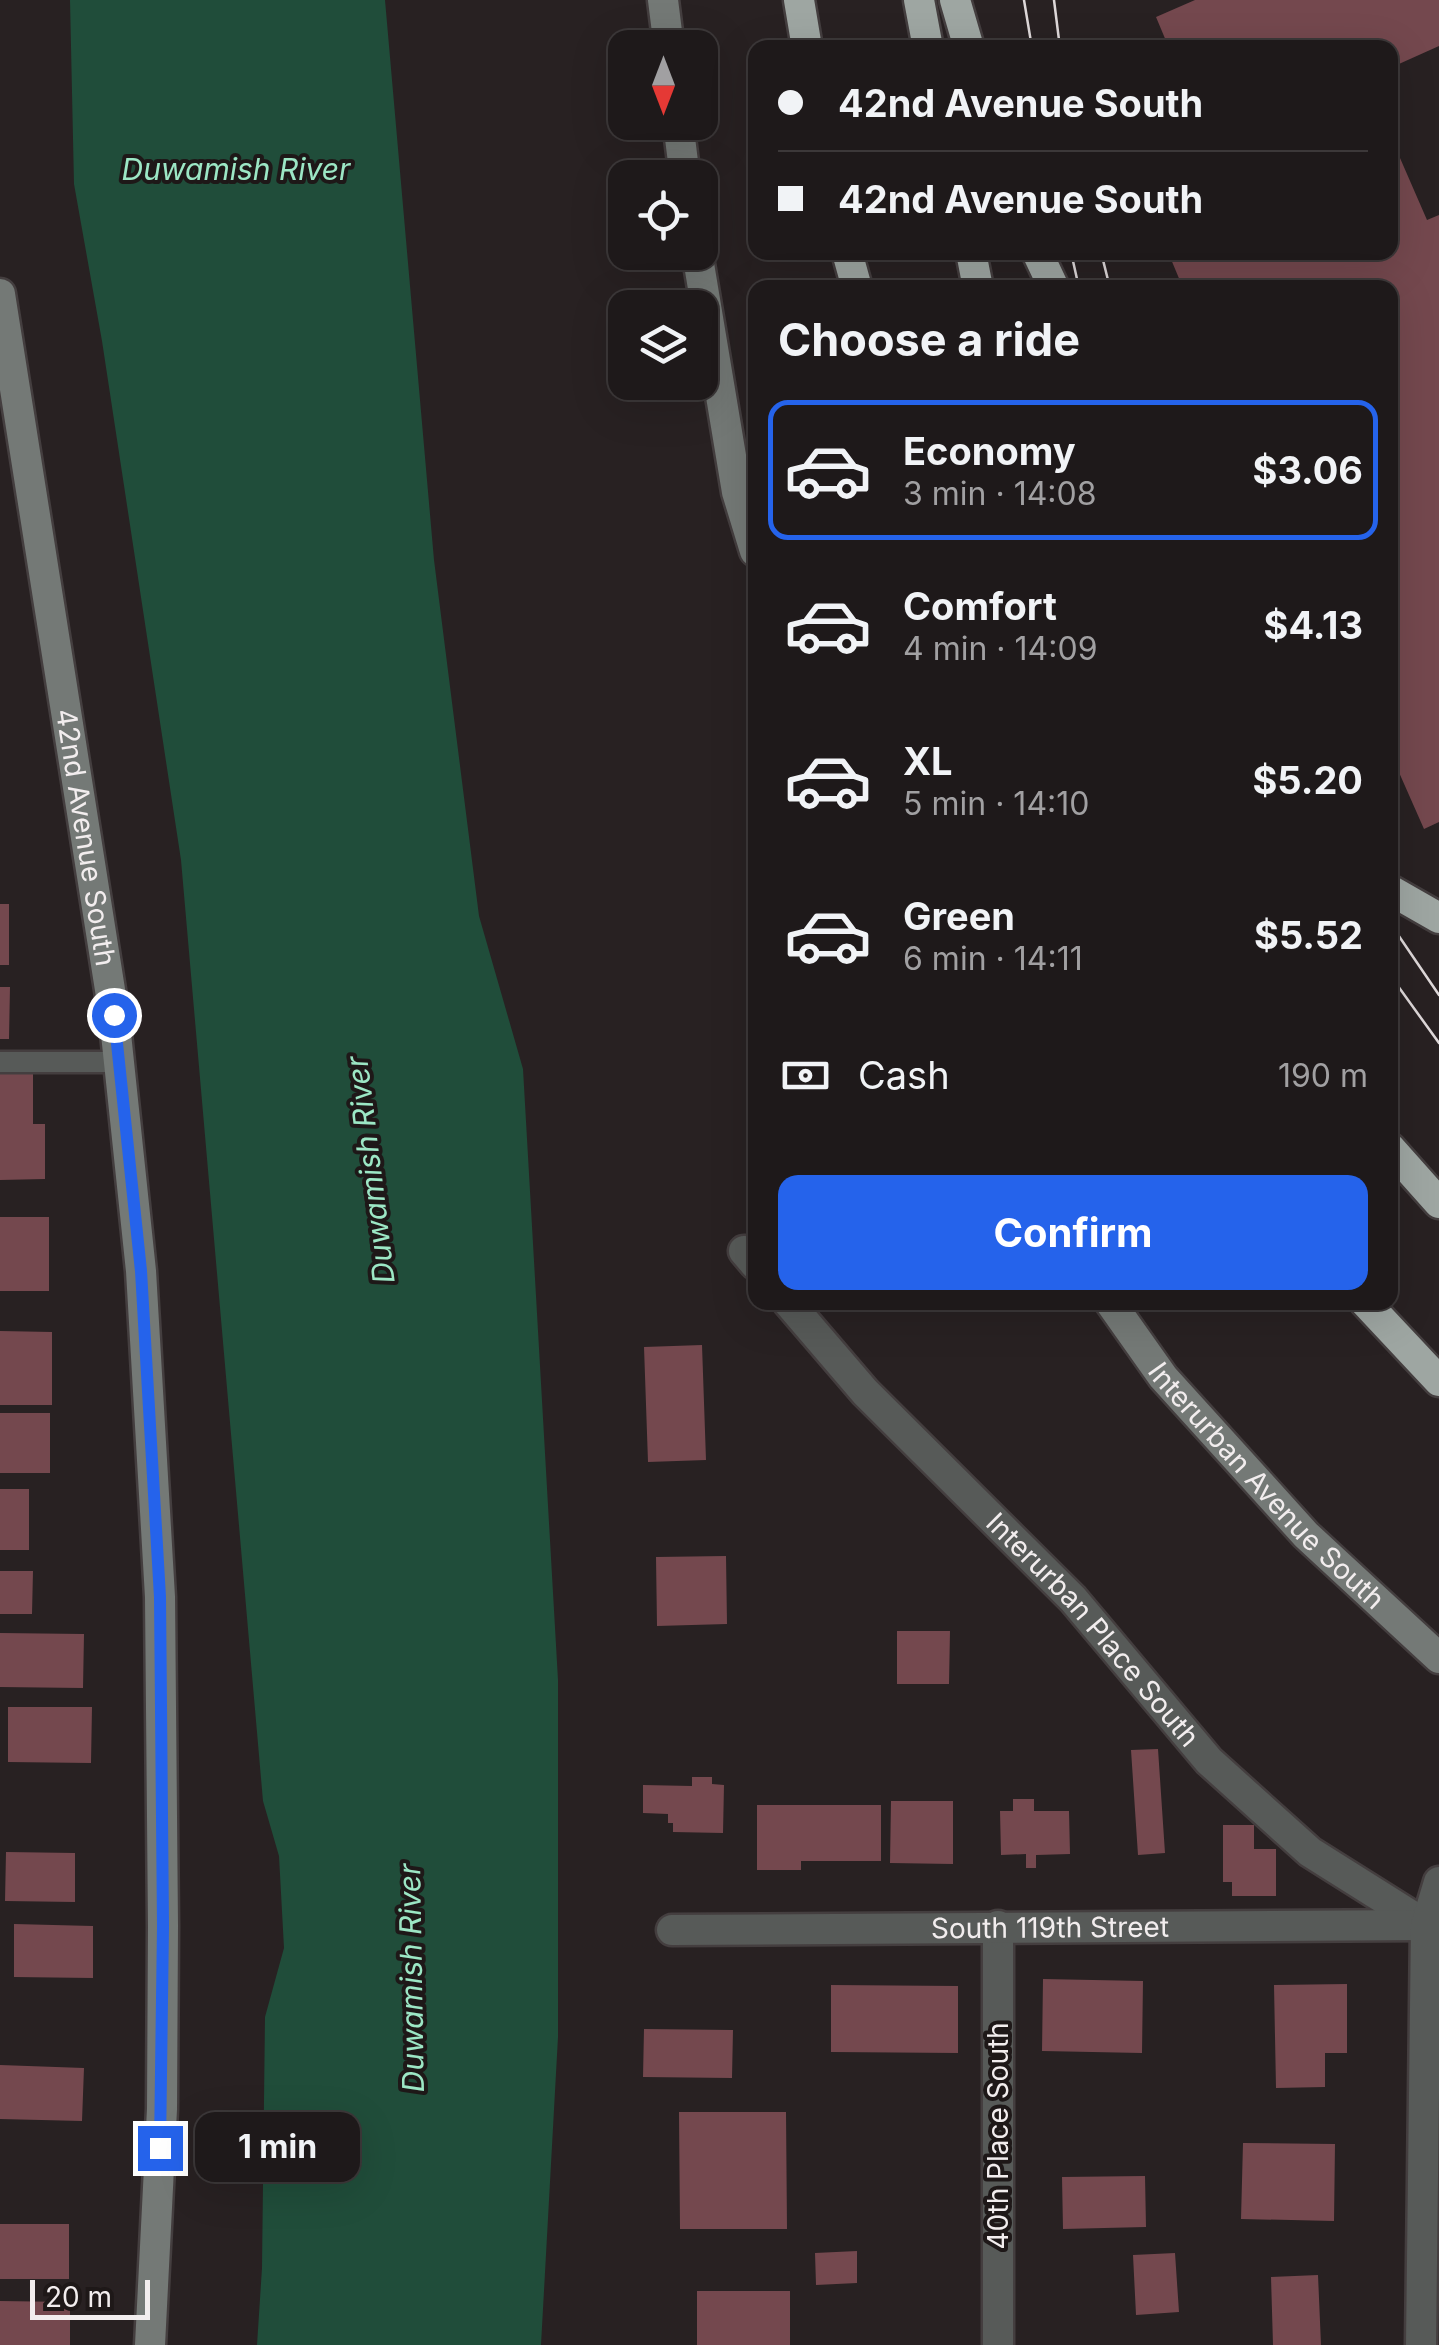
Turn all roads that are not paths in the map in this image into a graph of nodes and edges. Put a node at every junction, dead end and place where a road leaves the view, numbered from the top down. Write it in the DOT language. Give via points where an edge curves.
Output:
graph roads {
  1 [pos="663,0"];
  2 [pos="799,0"];
  3 [pos="919,0"];
  4 [pos="954,0"];
  5 [pos="666,30"];
  6 [pos="806,40"];
  7 [pos="926,40"];
  8 [pos="966,40"];
  9 [pos="700,270"];
  10 [pos="0,294"];
  11 [pos="748,528"];
  12 [pos="1398,895"];
  13 [pos="1439,918"];
  14 [pos="0,1062"];
  15 [pos="119,1062"];
  16 [pos="1398,1157"];
  17 [pos="1439,1203"];
  18 [pos="795,1310"];
  19 [pos="1116,1310"];
  20 [pos="1372,1310"];
  21 [pos="1439,1382"];
  22 [pos="1439,1658"];
  23 [pos="1439,1882"];
  24 [pos="1426,1925"];
  25 [pos="998,1926"];
  26 [pos="672,1930"];
  27 [pos="150,2345"];
  28 [pos="998,2345"];
  29 [pos="1421,2345"];
  1 -- 5 [label="street"];
  2 -- 6 [label="highway"];
  3 -- 7 [label="highway"];
  4 -- 8 [label="highway"];
  9 -- 11 [label="street"];
  10 -- 15 [label="street, 42nd Avenue South"];
  12 -- 13 [label="highway"];
  14 -- 15 [label="lane"];
  15 -- 27 [label="street, 42nd Avenue South" via="141,1271 160,1597 162,2109"];
  16 -- 17 [label="highway"];
  18 -- 24 [label="street, Interurban Place South" via="865,1392 1073,1599 1209,1761 1310,1852"];
  19 -- 22 [label="street, Interurban Avenue South" via="1164,1377 1306,1535"];
  20 -- 21 [label="highway"];
  23 -- 24 [label="street"];
  24 -- 25 [label="street, South 119th Street"];
  24 -- 29 [label="street"];
  25 -- 26 [label="street, South 119th Street"];
  25 -- 28 [label="street, 40th Place South"];
}
